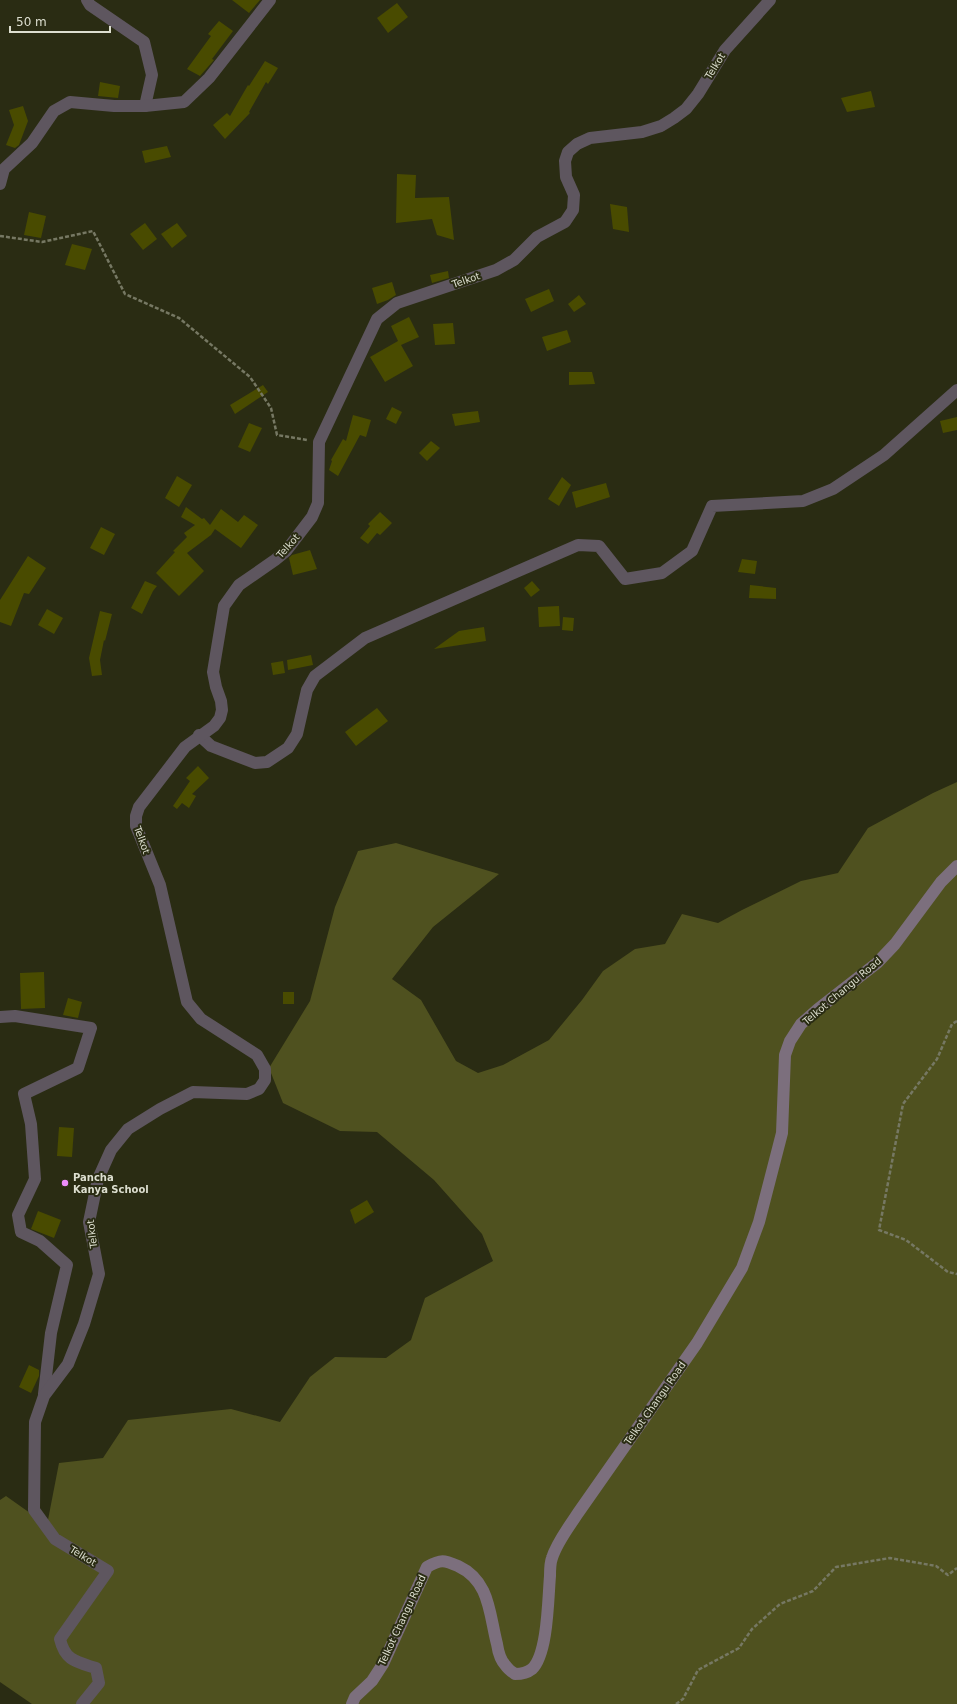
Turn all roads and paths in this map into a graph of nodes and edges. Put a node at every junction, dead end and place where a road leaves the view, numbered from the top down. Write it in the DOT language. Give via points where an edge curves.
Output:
graph roads {
  1 [pos="87,0"];
  2 [pos="270,0"];
  3 [pos="770,0"];
  4 [pos="145,106"];
  5 [pos="0,184"];
  6 [pos="0,236"];
  7 [pos="957,390"];
  8 [pos="320,442"];
  9 [pos="199,735"];
  10 [pos="957,866"];
  11 [pos="0,1017"];
  12 [pos="957,1021"];
  13 [pos="957,1274"];
  14 [pos="44,1396"];
  15 [pos="957,1568"];
  16 [pos="82,1704"];
  17 [pos="352,1704"];
  18 [pos="676,1704"];
  1 -- 4 [label="street" via="90,5 144,42 152,75"];
  2 -- 4 [label="street" via="209,78 184,102"];
  3 -- 8 [label="street, Telkot" via="725,50 698,94 674,118 661,126 642,132 590,138 568,152 565,161 566,177 574,195 573,210 565,222 537,237 514,260 496,270 397,303 377,319"];
  4 -- 5 [label="street" via="70,102 54,111 32,143 4,169"];
  6 -- 8 [label="path" via="42,242 93,231 125,294 179,318 250,377 271,408 277,435"];
  7 -- 9 [label="street" via="884,455 833,489 803,501 712,506 692,551 662,573 625,579 599,546 578,545 365,638 315,676 307,690 297,734 288,748 267,762 254,763 211,746"];
  8 -- 9 [label="street, Telkot" via="318,503 312,517 286,551 239,585 224,606 213,672 222,710 214,726"];
  9 -- 14 [label="street, Telkot" via="185,747 145,797 136,816 136,826 160,885 187,1002 201,1019 257,1055 265,1069 265,1080 259,1089 247,1094 193,1092 128,1129 112,1150 98,1179 89,1222 99,1274 84,1324 68,1364"];
  10 -- 17 [label="street, Telkot Changu Road" via="941,882 877,963 801,1024 790,1041 785,1055 782,1133 768,1192 742,1268 697,1343 578,1512 551,1558 546,1621 538,1661 524,1674 515,1674 505,1666 498,1652 485,1591 477,1578 443,1560 436,1561 427,1567 383,1664"];
  11 -- 14 [label="street" via="15,1016 91,1028 78,1068 24,1094 31,1124 35,1179 18,1216 22,1232 40,1241 67,1265 51,1333"];
  12 -- 13 [label="path" via="952,1024 937,1059 903,1104 878,1230 906,1240 948,1272"];
  14 -- 16 [label="street, Telkot" via="34,1422 34,1510 55,1539 108,1571 60,1639 63,1651 71,1660 96,1668 100,1683"];
  15 -- 18 [label="path" via="948,1575 936,1566 890,1558 836,1567 813,1591 780,1604 752,1629 739,1648 698,1670 683,1699"];
}
